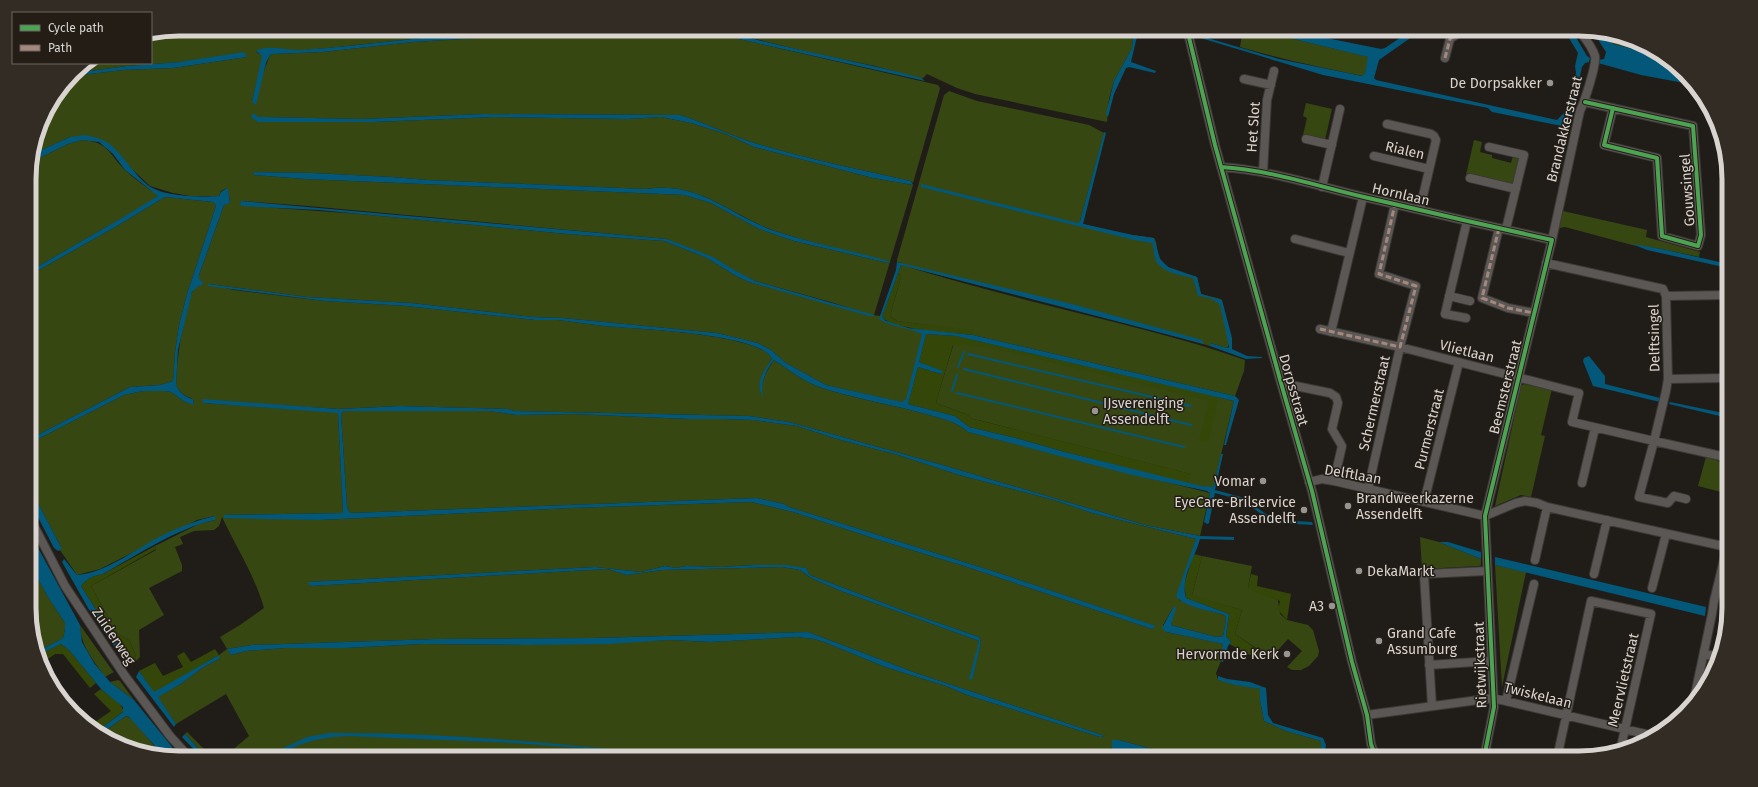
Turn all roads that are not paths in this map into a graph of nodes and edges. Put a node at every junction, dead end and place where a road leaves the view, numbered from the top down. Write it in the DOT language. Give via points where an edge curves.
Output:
graph roads {
  1 [pos="1189,36"];
  2 [pos="1454,36"];
  3 [pos="1583,36"];
  4 [pos="1445,58"];
  5 [pos="1274,71"];
  6 [pos="1244,79"];
  7 [pos="1271,85"];
  8 [pos="1585,102"];
  9 [pos="1613,108"];
  10 [pos="1340,109"];
  11 [pos="1387,124"];
  12 [pos="1306,140"];
  13 [pos="1332,145"];
  14 [pos="1489,147"];
  15 [pos="1374,156"];
  16 [pos="1222,167"];
  17 [pos="1429,169"];
  18 [pos="1263,172"];
  19 [pos="1470,178"];
  20 [pos="1322,187"];
  21 [pos="1516,189"];
  22 [pos="1363,197"];
  23 [pos="1395,204"];
  24 [pos="1420,210"];
  25 [pos="1467,221"];
  26 [pos="1503,228"];
  27 [pos="1295,240"];
  28 [pos="1552,240"];
  29 [pos="1349,253"];
  30 [pos="1546,263"];
  31 [pos="1722,295"];
  32 [pos="1449,296"];
  33 [pos="1666,296"];
  34 [pos="1470,301"];
  35 [pos="1534,313"];
  36 [pos="1466,318"];
  37 [pos="1320,329"];
  38 [pos="1331,332"];
  39 [pos="1400,347"];
  40 [pos="1459,362"];
  41 [pos="1519,377"];
  42 [pos="1722,378"];
  43 [pos="1668,379"];
  44 [pos="1281,383"];
  45 [pos="1595,428"];
  46 [pos="1654,441"];
  47 [pos="1722,457"];
  48 [pos="1334,481"];
  49 [pos="1309,482"];
  50 [pos="1582,483"];
  51 [pos="1368,488"];
  52 [pos="1686,499"];
  53 [pos="1424,502"];
  54 [pos="1547,507"];
  55 [pos="1485,516"];
  56 [pos="1607,520"];
  57 [pos="36,530"];
  58 [pos="1666,534"];
  59 [pos="1722,542"];
  60 [pos="1535,560"];
  61 [pos="1722,567"];
  62 [pos="1488,571"];
  63 [pos="1594,574"];
  64 [pos="1534,584"];
  65 [pos="1652,588"];
  66 [pos="1704,654"];
  67 [pos="1713,656"];
  68 [pos="1492,661"];
  69 [pos="1429,665"];
  70 [pos="1696,689"];
  71 [pos="1493,698"];
  72 [pos="1506,701"];
  73 [pos="1432,706"];
  74 [pos="1367,715"];
  75 [pos="1567,716"];
  76 [pos="1625,730"];
  77 [pos="1646,734"];
  78 [pos="1622,744"];
  79 [pos="184,751"];
  80 [pos="1374,751"];
  81 [pos="1485,751"];
  82 [pos="1559,751"];
  1 -- 16 [label="street, Dorpsstraat"];
  2 -- 4 [label="street" via="1450,39"];
  3 -- 8 [label="street, Brandakkerstraat" via="1595,58"];
  5 -- 7 [label="street, Het Slot"];
  6 -- 7 [label="street, Het Slot"];
  7 -- 18 [label="street, Het Slot" via="1267,100"];
  8 -- 9 [label="street, Gouwsingel"];
  8 -- 28 [label="street, Brandakkerstraat" via="1580,111"];
  9 -- 9 [label="street, Gouwsingel" via="1604,145 1658,158 1662,236 1698,246 1701,235 1693,126"];
  10 -- 13 [label="street"];
  11 -- 17 [label="street, Rialen" via="1434,136 1436,140"];
  12 -- 13 [label="street"];
  13 -- 20 [label="street"];
  14 -- 21 [label="street" via="1524,155"];
  15 -- 17 [label="street, Rialen"];
  16 -- 18 [label="street, Hornlaan"];
  16 -- 44 [label="street, Dorpsstraat"];
  17 -- 24 [label="street, Rialen"];
  18 -- 20 [label="street, Hornlaan"];
  19 -- 21 [label="street"];
  20 -- 22 [label="street, Hornlaan"];
  21 -- 26 [label="street"];
  22 -- 23 [label="street, Hornlaan"];
  22 -- 29 [label="street"];
  23 -- 24 [label="street, Hornlaan"];
  23 -- 39 [label="street, Schermerstraat" via="1378,274 1416,286"];
  24 -- 25 [label="street, Hornlaan"];
  25 -- 26 [label="street, Hornlaan"];
  25 -- 32 [label="street"];
  26 -- 28 [label="street, Hornlaan"];
  26 -- 35 [label="street" via="1482,298 1508,308"];
  27 -- 29 [label="street"];
  28 -- 30 [label="street"];
  29 -- 38 [label="street"];
  30 -- 33 [label="street" via="1663,289"];
  30 -- 35 [label="street, Beemsterstraat"];
  31 -- 33 [label="street"];
  32 -- 34 [label="street"];
  32 -- 36 [label="street" via="1445,314"];
  33 -- 43 [label="street, Delftsingel"];
  35 -- 41 [label="street, Beemsterstraat"];
  37 -- 38 [label="street, Vlietlaan"];
  38 -- 39 [label="street, Vlietlaan"];
  39 -- 40 [label="street, Vlietlaan"];
  39 -- 51 [label="street, Schermerstraat"];
  40 -- 41 [label="street, Vlietlaan"];
  40 -- 53 [label="street, Purmerstraat"];
  41 -- 45 [label="street, Vlietlaan" via="1579,393 1572,422"];
  41 -- 55 [label="street, Beemsterstraat"];
  42 -- 43 [label="street, Delftsingel"];
  43 -- 46 [label="street, Delftsingel"];
  44 -- 48 [label="street" via="1330,393 1336,397 1338,403 1332,429 1342,446"];
  44 -- 49 [label="street, Dorpsstraat"];
  45 -- 46 [label="street, Vlietlaan"];
  45 -- 50 [label="street"];
  46 -- 47 [label="street"];
  46 -- 52 [label="street" via="1639,497 1668,503 1674,496"];
  48 -- 49 [label="street, Delftlaan" via="1322,479"];
  48 -- 51 [label="street, Delftlaan"];
  49 -- 74 [label="street, Dorpsstraat"];
  51 -- 53 [label="street, Delftlaan"];
  53 -- 55 [label="street, Delftlaan"];
  54 -- 55 [label="street" via="1524,501"];
  54 -- 56 [label="street"];
  54 -- 60 [label="street"];
  55 -- 62 [label="street"];
  56 -- 58 [label="street"];
  56 -- 63 [label="street"];
  57 -- 79 [label="street, Zuiderweg" via="65,586 124,674"];
  58 -- 59 [label="street"];
  58 -- 65 [label="street"];
  61 -- 66 [label="street"];
  62 -- 68 [label="street, Rietwijkstraat"];
  62 -- 69 [label="street" via="1424,574"];
  64 -- 72 [label="street, Rietwijkstraat"];
  66 -- 67 [label="street"];
  66 -- 70 [label="street"];
  68 -- 69 [label="street"];
  68 -- 71 [label="street, Rietwijkstraat"];
  69 -- 73 [label="street"];
  71 -- 72 [label="street, Twiskelaan"];
  71 -- 73 [label="street, Twiskelaan"];
  71 -- 81 [label="street, Rietwijkstraat" via="1494,707"];
  72 -- 75 [label="street, Twiskelaan"];
  73 -- 74 [label="street, Twiskelaan"];
  74 -- 80 [label="street, Dorpsstraat"];
  75 -- 76 [label="street, Twiskelaan"];
  75 -- 76 [label="street, Meervlietstraat" via="1591,601 1651,614"];
  75 -- 82 [label="street"];
  76 -- 77 [label="street, Twiskelaan"];
  76 -- 78 [label="street, Meervlietstraat"];
}
